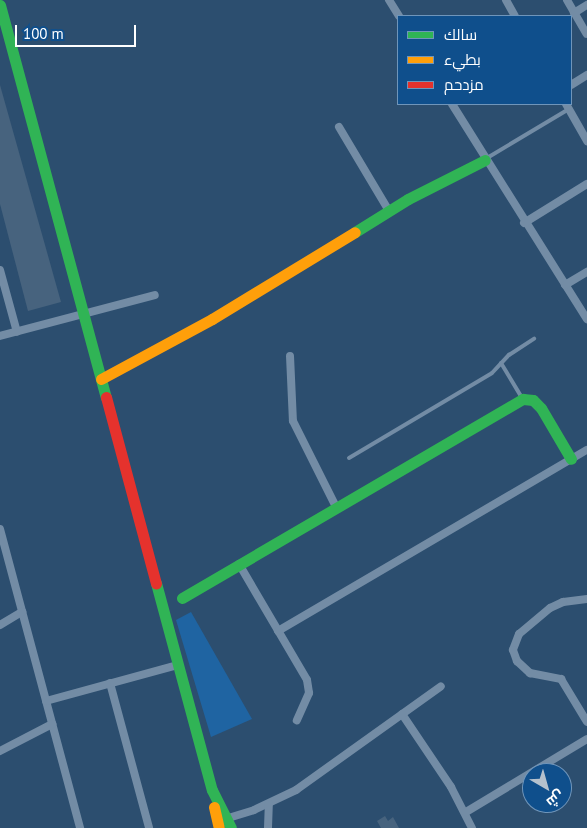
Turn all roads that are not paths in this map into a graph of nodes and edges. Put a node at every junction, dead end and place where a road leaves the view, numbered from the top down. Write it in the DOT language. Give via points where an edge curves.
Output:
graph roads {
  1 [pos="389,0"];
  2 [pos="506,0"];
  3 [pos="567,0"];
  4 [pos="0,5"];
  5 [pos="587,6"];
  6 [pos="574,13"];
  7 [pos="398,15"];
  8 [pos="514,15"];
  9 [pos="587,34"];
  10 [pos="587,75"];
  11 [pos="572,84"];
  12 [pos="453,105"];
  13 [pos="567,106"];
  14 [pos="339,126"];
  15 [pos="587,141"];
  16 [pos="486,160"];
  17 [pos="587,184"];
  18 [pos="389,211"];
  19 [pos="524,223"];
  20 [pos="0,270"];
  21 [pos="587,272"];
  22 [pos="565,285"];
  23 [pos="155,294"];
  24 [pos="84,314"];
  25 [pos="587,319"];
  26 [pos="17,332"];
  27 [pos="0,336"];
  28 [pos="534,339"];
  29 [pos="290,356"];
  30 [pos="501,364"];
  31 [pos="101,379"];
  32 [pos="522,399"];
  33 [pos="587,450"];
  34 [pos="349,458"];
  35 [pos="571,459"];
  36 [pos="336,507"];
  37 [pos="0,529"];
  38 [pos="239,564"];
  39 [pos="182,598"];
  40 [pos="587,599"];
  41 [pos="22,612"];
  42 [pos="0,625"];
  43 [pos="278,631"];
  44 [pos="178,665"];
  45 [pos="110,683"];
  46 [pos="441,686"];
  47 [pos="46,701"];
  48 [pos="402,714"];
  49 [pos="296,720"];
  50 [pos="587,722"];
  51 [pos="52,724"];
  52 [pos="587,739"];
  53 [pos="0,751"];
  54 [pos="269,804"];
  55 [pos="466,812"];
  56 [pos="225,825"];
  57 [pos="80,828"];
  58 [pos="148,828"];
  59 [pos="268,828"];
  60 [pos="472,828"];
  1 -- 7 [label="street"];
  2 -- 8 [label="street"];
  3 -- 6 [label="street"];
  4 -- 24 [label="street"];
  5 -- 6 [label="street"];
  6 -- 9 [label="street"];
  10 -- 11 [label="street"];
  12 -- 16 [label="street"];
  13 -- 15 [label="street"];
  13 -- 16 [label="lane"];
  14 -- 18 [label="street"];
  16 -- 18 [label="street"];
  16 -- 19 [label="street"];
  17 -- 19 [label="street"];
  18 -- 31 [label="street" via="212,319"];
  19 -- 22 [label="street"];
  20 -- 26 [label="street"];
  21 -- 22 [label="street"];
  22 -- 25 [label="street"];
  23 -- 24 [label="street"];
  24 -- 26 [label="street"];
  24 -- 31 [label="street"];
  26 -- 27 [label="street"];
  28 -- 30 [label="lane"];
  29 -- 36 [label="street" via="293,421"];
  30 -- 32 [label="lane"];
  30 -- 34 [label="lane" via="492,373"];
  31 -- 44 [label="street"];
  32 -- 35 [label="street" via="538,403"];
  32 -- 36 [label="street"];
  33 -- 35 [label="street"];
  35 -- 43 [label="street"];
  36 -- 38 [label="street"];
  37 -- 41 [label="street"];
  38 -- 39 [label="street"];
  38 -- 43 [label="street"];
  40 -- 50 [label="street" via="563,602 550,608 519,634 513,650 517,661 530,673 561,679"];
  41 -- 42 [label="street"];
  41 -- 47 [label="street"];
  43 -- 49 [label="street" via="308,684 308,697"];
  44 -- 45 [label="street"];
  44 -- 56 [label="street" via="212,790"];
  45 -- 47 [label="street"];
  45 -- 58 [label="street"];
  46 -- 48 [label="street"];
  47 -- 51 [label="street"];
  48 -- 54 [label="street" via="309,782"];
  48 -- 55 [label="street"];
  51 -- 53 [label="street"];
  51 -- 57 [label="street"];
  52 -- 55 [label="street"];
  54 -- 56 [label="street"];
  54 -- 59 [label="street"];
  55 -- 60 [label="street"];
}
